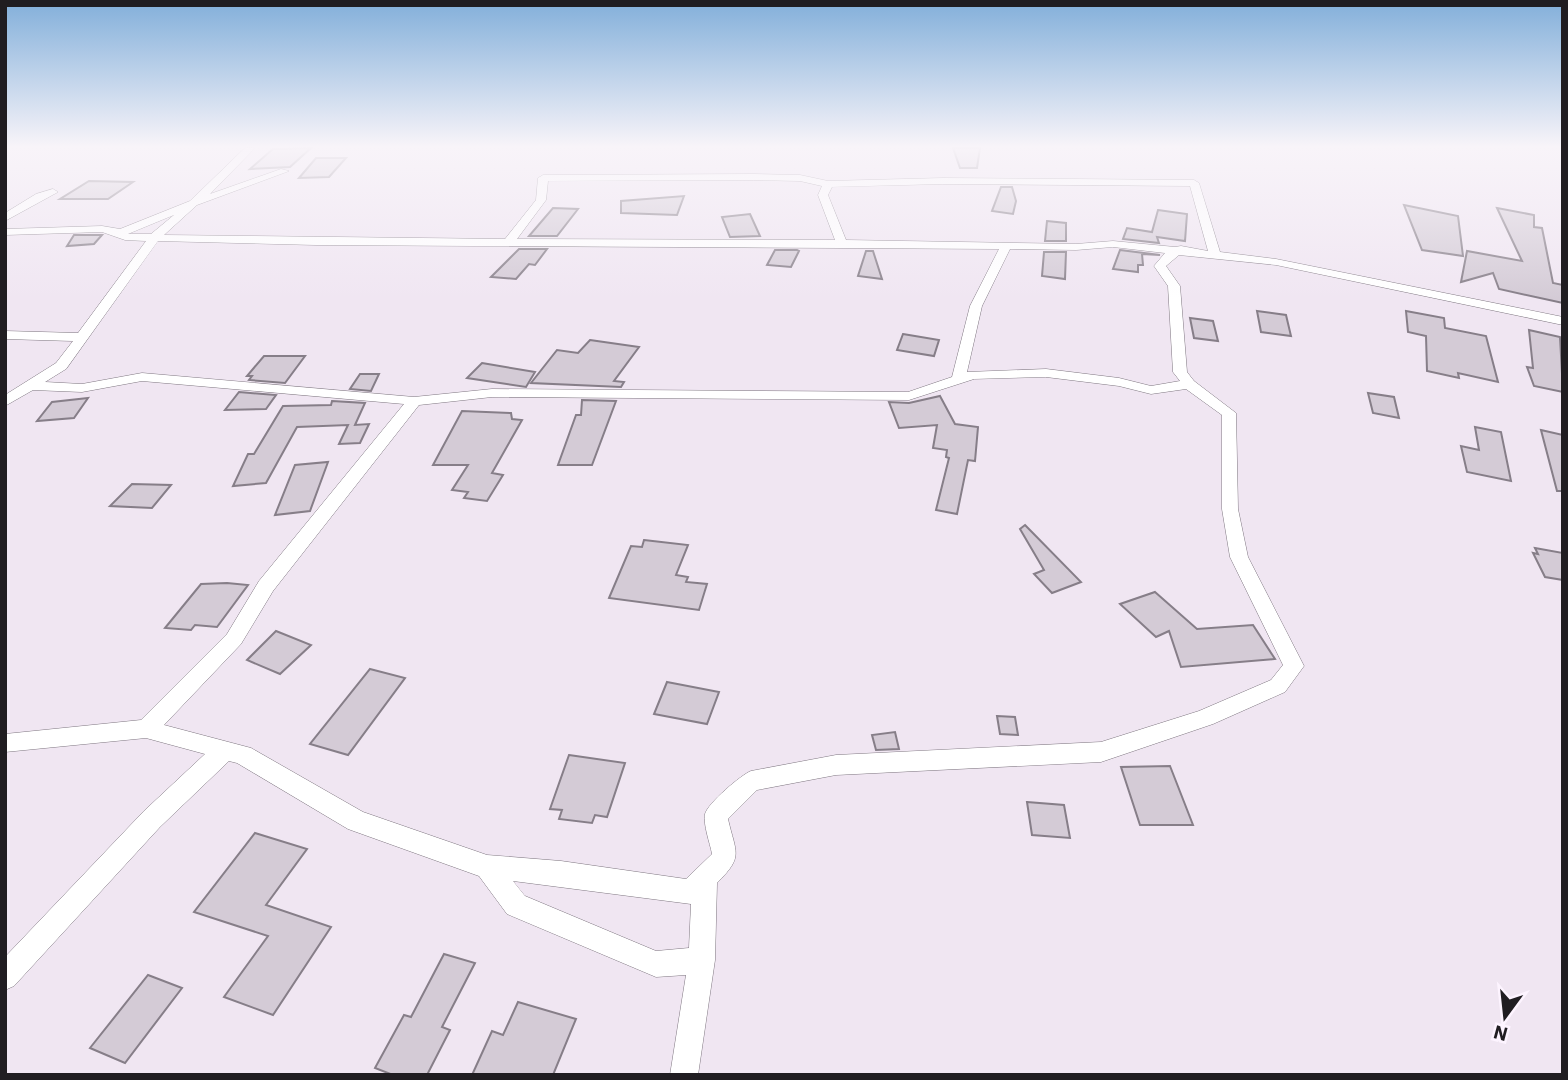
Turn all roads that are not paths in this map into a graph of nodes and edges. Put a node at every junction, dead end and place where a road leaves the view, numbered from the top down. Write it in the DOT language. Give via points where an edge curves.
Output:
graph roads {
  1 [pos="36,198"];
  2 [pos="198,198"];
  3 [pos="206,198"];
  4 [pos="541,198"];
  5 [pos="824,198"];
  6 [pos="1199,198"];
  7 [pos="193,203"];
  8 [pos="5,218"];
  9 [pos="5,232"];
  10 [pos="118,234"];
  11 [pos="155,236"];
  12 [pos="508,243"];
  13 [pos="842,243"];
  14 [pos="1007,245"];
  15 [pos="1181,249"];
  16 [pos="1215,254"];
  17 [pos="1563,321"];
  18 [pos="5,335"];
  19 [pos="81,337"];
  20 [pos="958,381"];
  21 [pos="1188,384"];
  22 [pos="32,386"];
  23 [pos="414,401"];
  24 [pos="5,402"];
  25 [pos="146,729"];
  26 [pos="5,743"];
  27 [pos="225,750"];
  28 [pos="487,867"];
  29 [pos="705,877"];
  30 [pos="702,960"];
  31 [pos="5,977"];
  32 [pos="684,1075"];
  1 -- 8 [label="street"];
  2 -- 7 [label="street"];
  3 -- 7 [label="street"];
  4 -- 12 [label="street"];
  5 -- 13 [label="street"];
  6 -- 16 [label="street"];
  7 -- 10 [label="street"];
  7 -- 11 [label="street"];
  9 -- 10 [label="street" via="102,229"];
  10 -- 11 [label="street"];
  11 -- 12 [label="street"];
  11 -- 19 [label="street"];
  12 -- 13 [label="street"];
  13 -- 14 [label="street"];
  14 -- 15 [label="street"];
  14 -- 20 [label="street" via="976,306"];
  15 -- 16 [label="street"];
  15 -- 21 [label="street" via="1160,266 1174,286 1180,372"];
  16 -- 17 [label="street" via="1276,261"];
  18 -- 19 [label="street"];
  19 -- 22 [label="street" via="61,366"];
  20 -- 21 [label="street" via="973,375 1046,373 1151,390"];
  20 -- 23 [label="street" via="909,396 492,393"];
  21 -- 29 [label="street" via="1229,413 1230,509 1239,557 1294,666 1278,686 1205,718 1101,752 836,765 751,781 716,817 725,858"];
  22 -- 23 [label="street" via="82,388 142,377"];
  22 -- 24 [label="street"];
  23 -- 25 [label="street" via="266,586 234,639"];
  25 -- 26 [label="street"];
  25 -- 27 [label="street"];
  27 -- 28 [label="street" via="243,755 356,821"];
  27 -- 31 [label="street" via="152,819"];
  28 -- 29 [label="street" via="690,892"];
  28 -- 30 [label="street" via="516,905 656,964"];
  29 -- 30 [label="street"];
  30 -- 32 [label="street"];
}
